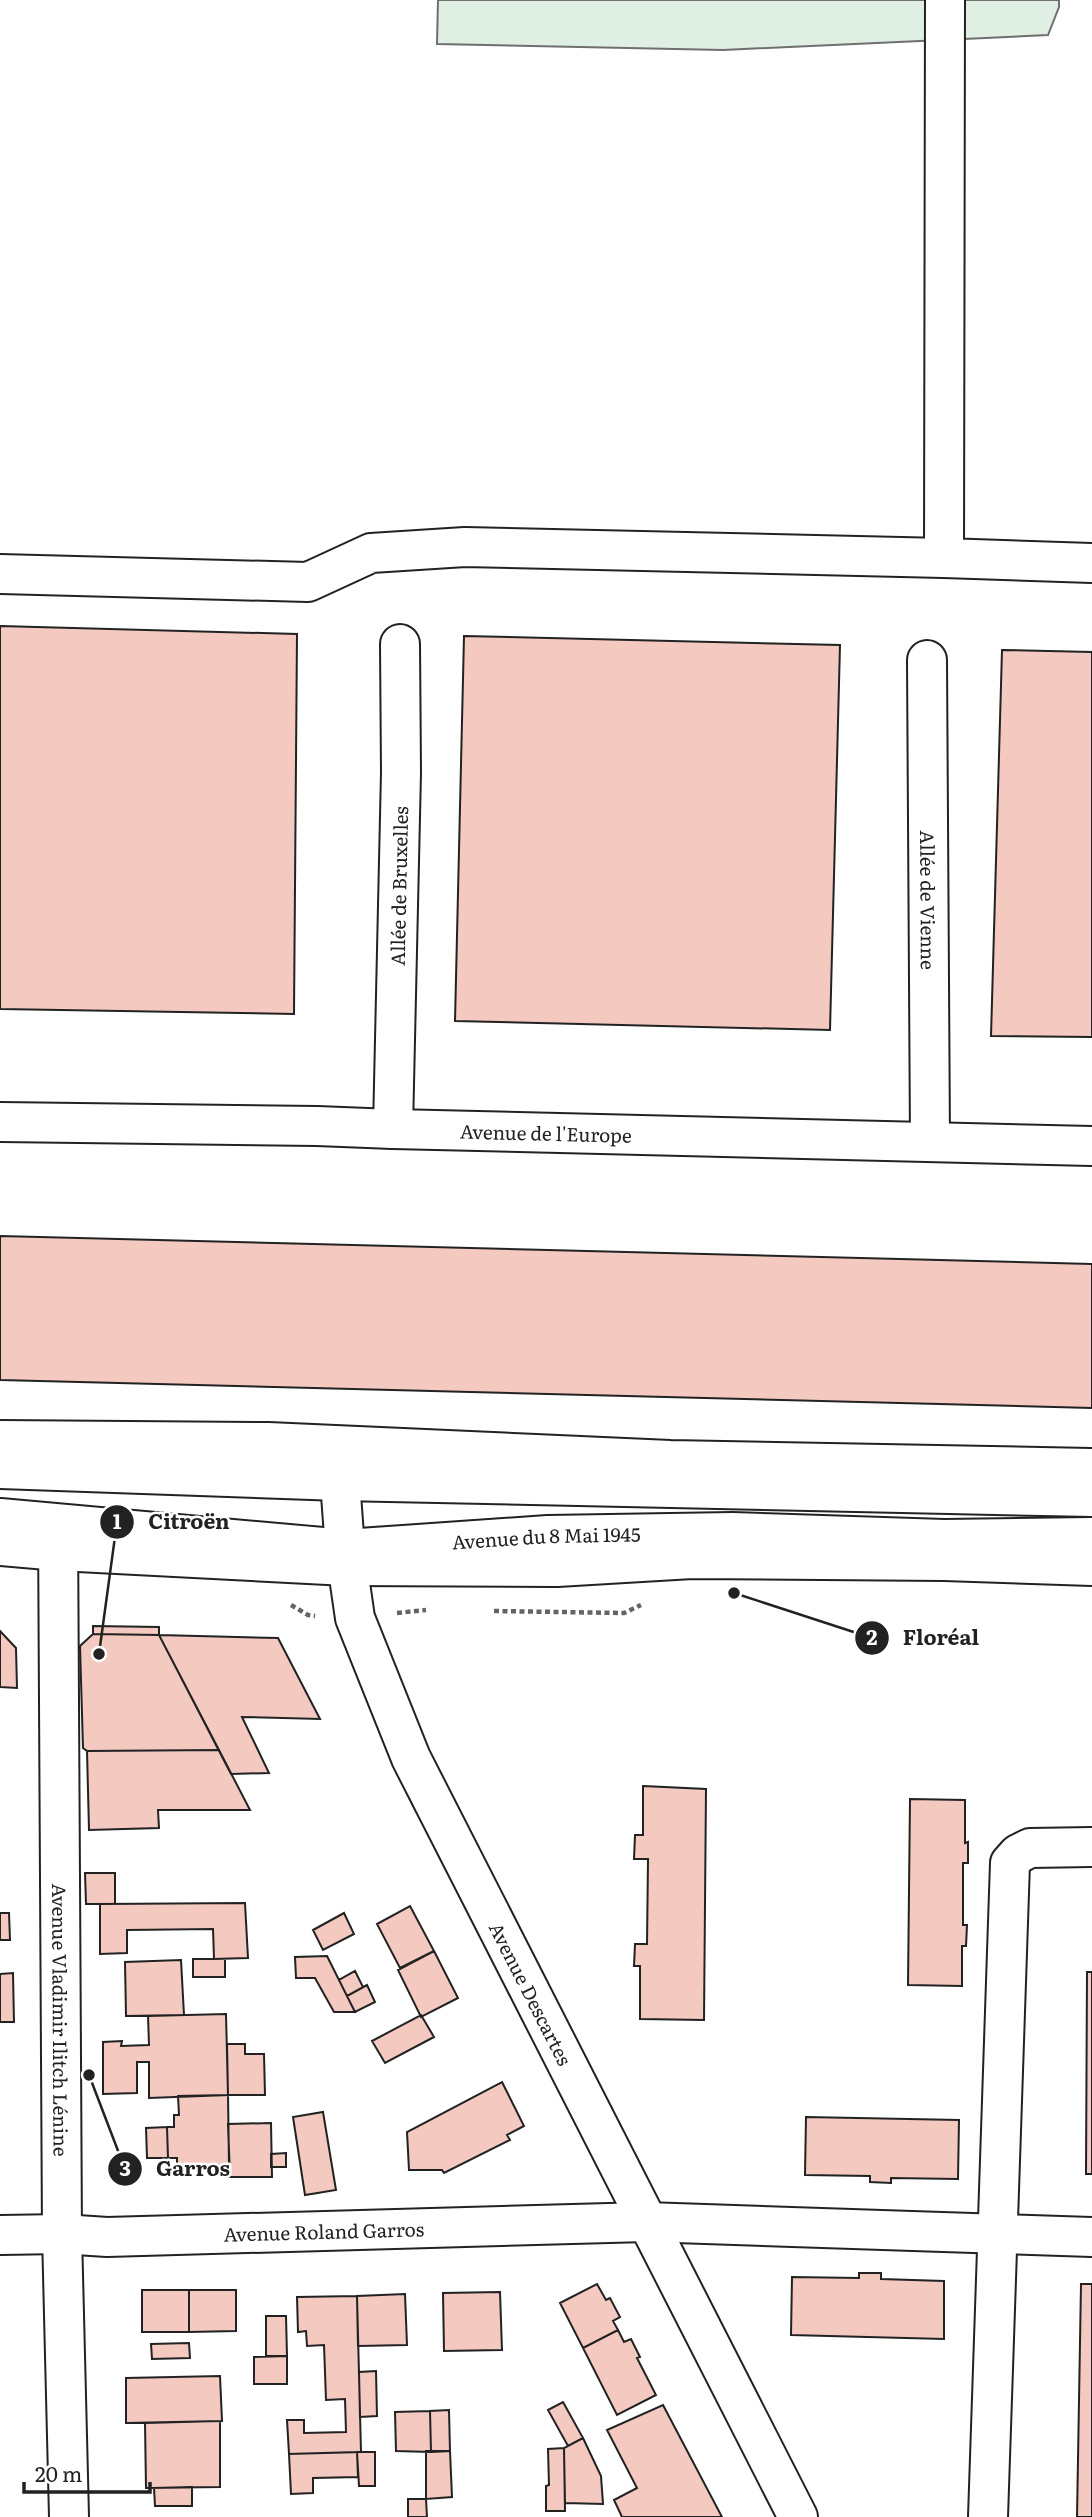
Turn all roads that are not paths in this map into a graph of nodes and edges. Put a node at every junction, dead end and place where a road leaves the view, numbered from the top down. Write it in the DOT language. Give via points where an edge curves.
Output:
graph roads {
  1 [pos="945,0"];
  2 [pos="944,558"];
  3 [pos="1092,563"];
  4 [pos="0,574"];
  5 [pos="400,643"];
  6 [pos="927,660"];
  7 [pos="0,1122"];
  8 [pos="393,1129"];
  9 [pos="930,1141"];
  10 [pos="1092,1146"];
  11 [pos="0,1440"];
  12 [pos="339,1463"];
  13 [pos="1092,1468"];
  14 [pos="0,1469"];
  15 [pos="1092,1497"];
  16 [pos="0,1518"];
  17 [pos="59,1537"];
  18 [pos="1092,1537"];
  19 [pos="0,1546"];
  20 [pos="346,1558"];
  21 [pos="1092,1566"];
  22 [pos="1092,1847"];
  23 [pos="646,2222"];
  24 [pos="62,2234"];
  25 [pos="0,2235"];
  26 [pos="999,2235"];
  27 [pos="1092,2237"];
  28 [pos="69,2517"];
  29 [pos="798,2517"];
  30 [pos="988,2517"];
  1 -- 2 [label="street"];
  2 -- 3 [label="street"];
  2 -- 4 [label="street" via="465,547 370,553 308,582"];
  5 -- 8 [label="street, Allée de Bruxelles"];
  6 -- 9 [label="street, Allée de Vienne"];
  7 -- 8 [label="street, Avenue de l'Europe"];
  8 -- 9 [label="street, Avenue de l'Europe"];
  9 -- 10 [label="street, Avenue de l'Europe"];
  11 -- 12 [label="street" via="268,1442"];
  12 -- 13 [label="street" via="670,1460"];
  12 -- 14 [label="street"];
  12 -- 15 [label="street"];
  12 -- 20 [label="street, Avenue Descartes"];
  16 -- 17 [label="street, Avenue du 8 Mai 1945"];
  17 -- 19 [label="street"];
  17 -- 20 [label="street, Avenue du 8 Mai 1945"];
  17 -- 24 [label="street, Avenue Vladimir Ilitch Lénine"];
  18 -- 20 [label="street, Avenue du 8 Mai 1945" via="944,1539 719,1532 548,1535"];
  20 -- 21 [label="street" via="557,1567 692,1559"];
  20 -- 23 [label="street, Avenue Descartes" via="355,1618 411,1758"];
  22 -- 26 [label="street" via="1030,1848 1010,1863"];
  23 -- 24 [label="street, Avenue Roland Garros" via="107,2237"];
  23 -- 26 [label="street, Avenue Roland Garros"];
  23 -- 29 [label="street, Avenue Descartes"];
  24 -- 25 [label="street, Avenue Roland Garros"];
  24 -- 28 [label="street, Avenue Vladimir Ilitch Lénine"];
  26 -- 27 [label="street, Avenue Roland Garros"];
  26 -- 30 [label="street"];
}
